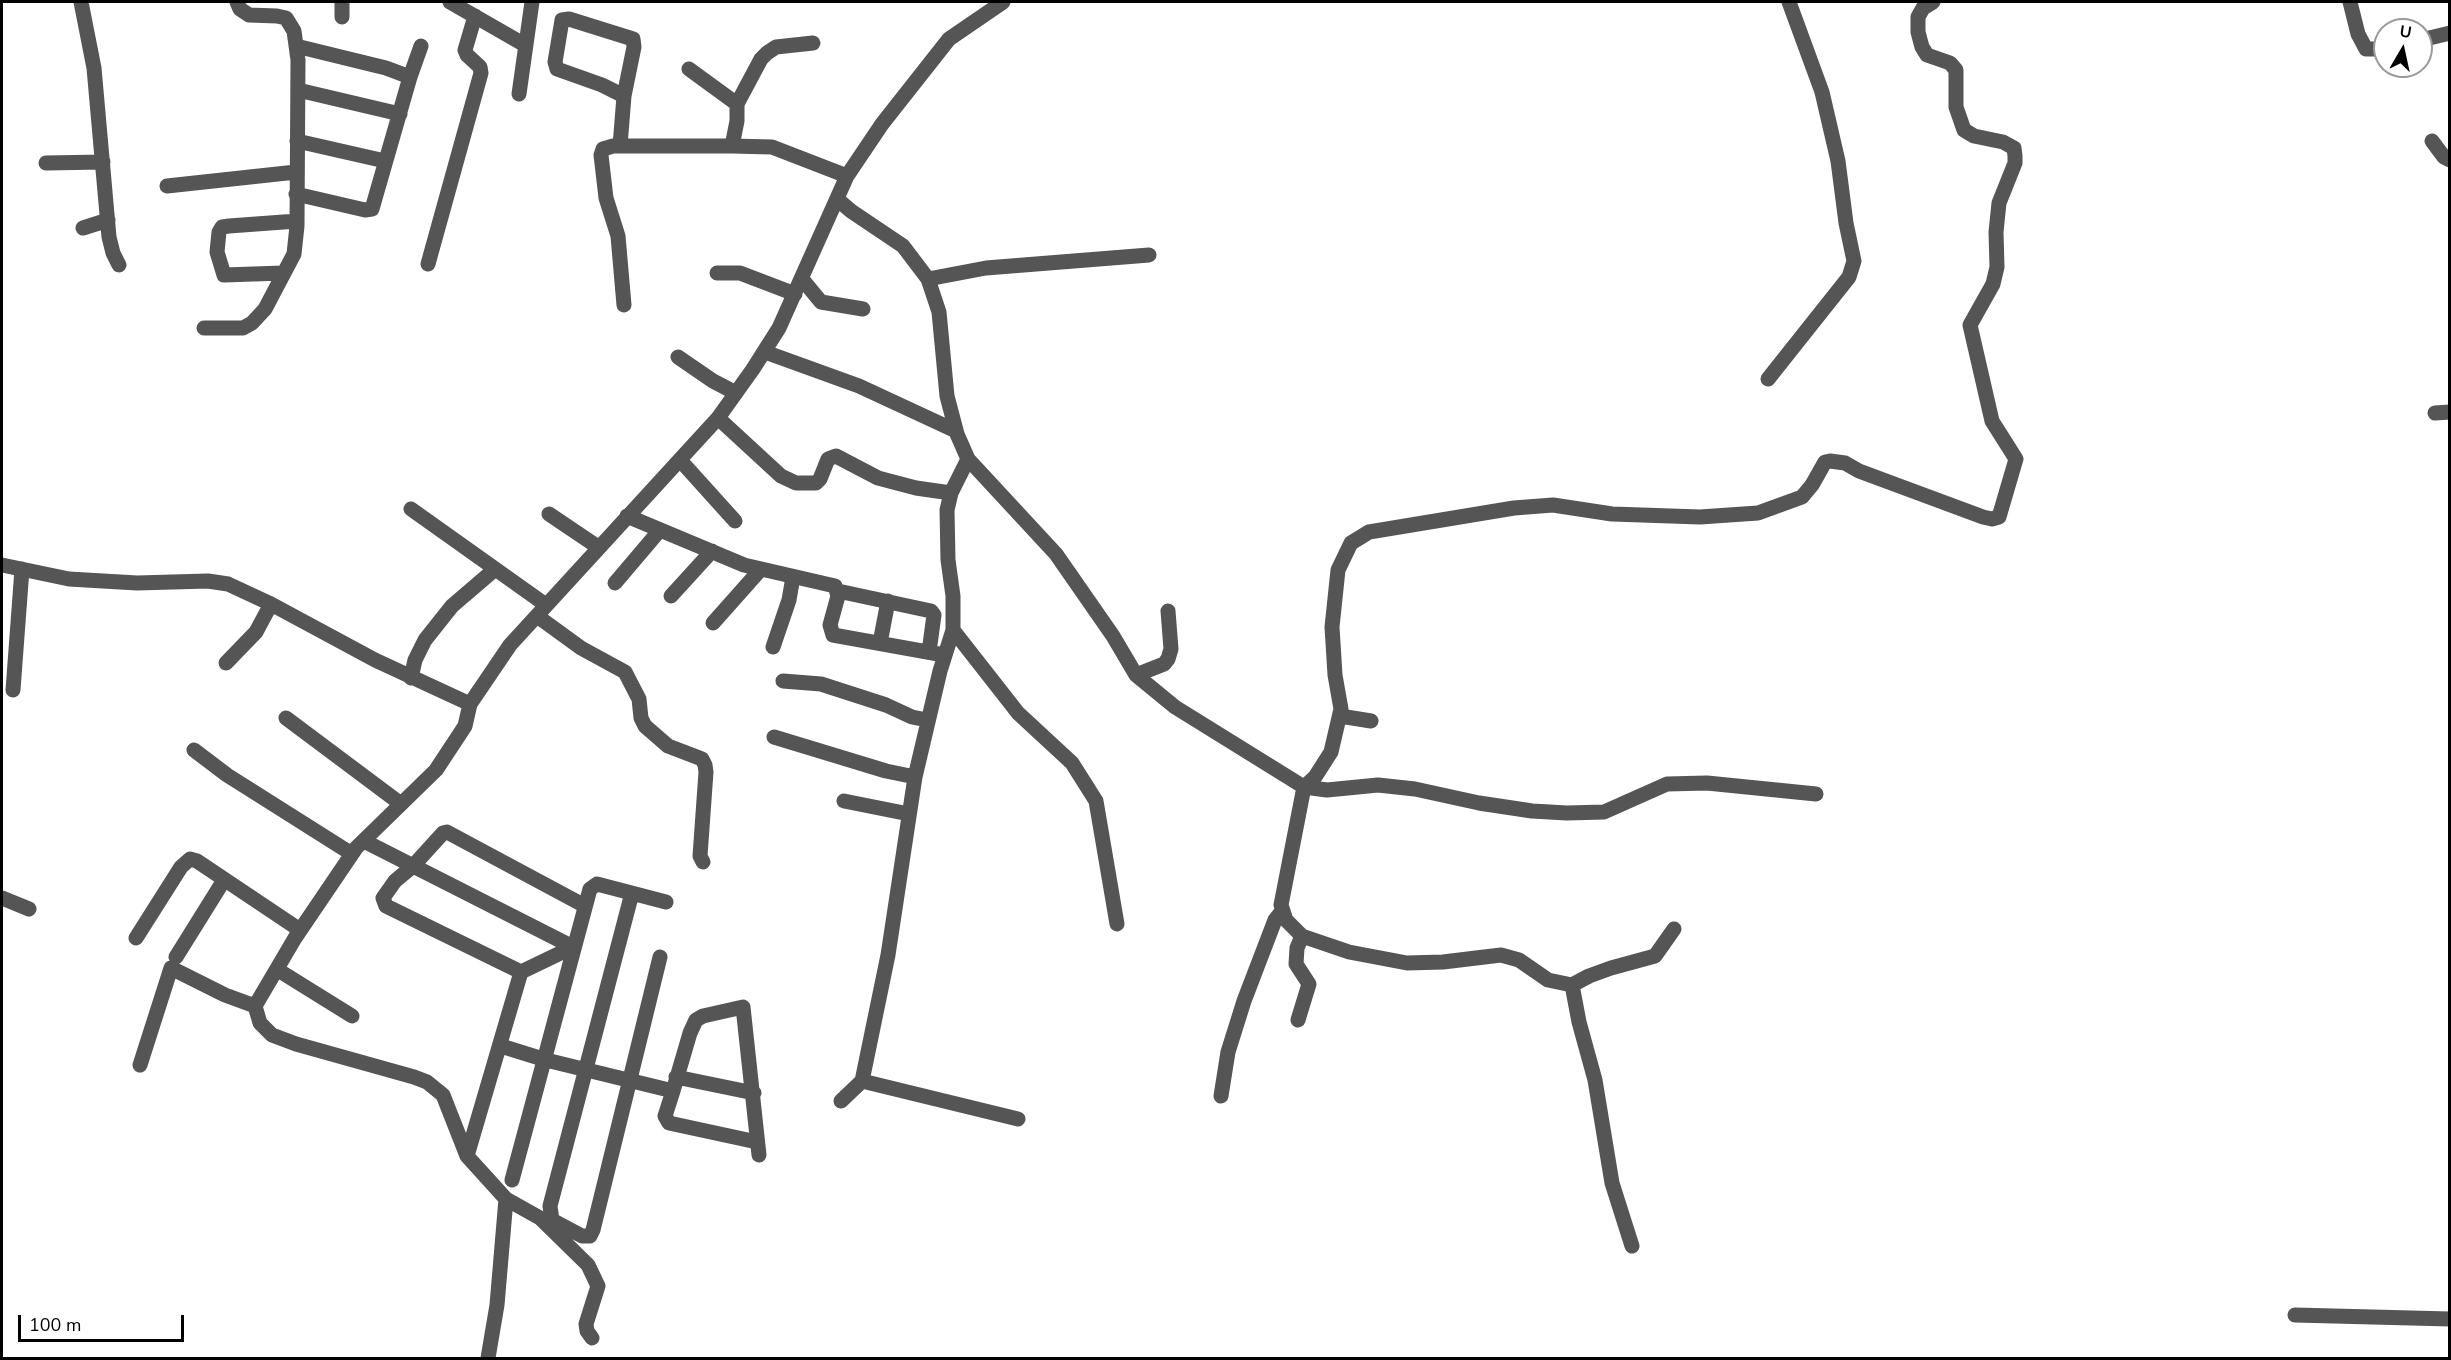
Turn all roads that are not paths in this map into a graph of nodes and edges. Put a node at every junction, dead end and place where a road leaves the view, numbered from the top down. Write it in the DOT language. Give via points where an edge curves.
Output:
graph roads {
  1 [pos="81,2"];
  2 [pos="237,2"];
  3 [pos="286,2"];
  4 [pos="342,2"];
  5 [pos="450,2"];
  6 [pos="532,2"];
  7 [pos="1002,2"];
  8 [pos="1790,2"];
  9 [pos="1933,2"];
  10 [pos="2350,2"];
  11 [pos="475,16"];
  12 [pos="342,17"];
  13 [pos="286,18"];
  14 [pos="2450,33"];
  15 [pos="2433,37"];
  16 [pos="813,44"];
  17 [pos="525,45"];
  18 [pos="296,46"];
  19 [pos="421,46"];
  20 [pos="2373,49"];
  21 [pos="689,69"];
  22 [pos="410,77"];
  23 [pos="298,90"];
  24 [pos="519,94"];
  25 [pos="624,96"];
  26 [pos="737,104"];
  27 [pos="400,114"];
  28 [pos="297,141"];
  29 [pos="2432,141"];
  30 [pos="620,146"];
  31 [pos="732,146"];
  32 [pos="2450,160"];
  33 [pos="385,161"];
  34 [pos="103,162"];
  35 [pos="46,163"];
  36 [pos="296,172"];
  37 [pos="847,176"];
  38 [pos="167,186"];
  39 [pos="296,194"];
  40 [pos="837,199"];
  41 [pos="108,220"];
  42 [pos="297,221"];
  43 [pos="82,228"];
  44 [pos="1149,255"];
  45 [pos="428,264"];
  46 [pos="119,265"];
  47 [pos="284,273"];
  48 [pos="717,273"];
  49 [pos="802,279"];
  50 [pos="928,279"];
  51 [pos="795,294"];
  52 [pos="624,305"];
  53 [pos="863,309"];
  54 [pos="204,328"];
  55 [pos="765,352"];
  56 [pos="678,357"];
  57 [pos="1768,379"];
  58 [pos="736,393"];
  59 [pos="718,418"];
  60 [pos="956,430"];
  61 [pos="968,459"];
  62 [pos="680,460"];
  63 [pos="951,493"];
  64 [pos="411,509"];
  65 [pos="549,514"];
  66 [pos="627,516"];
  67 [pos="735,521"];
  68 [pos="660,530"];
  69 [pos="598,548"];
  70 [pos="712,551"];
  71 [pos="2,565"];
  72 [pos="22,569"];
  73 [pos="761,569"];
  74 [pos="494,570"];
  75 [pos="793,577"];
  76 [pos="615,583"];
  77 [pos="838,591"];
  78 [pos="671,596"];
  79 [pos="888,601"];
  80 [pos="271,604"];
  81 [pos="542,610"];
  82 [pos="1168,611"];
  83 [pos="713,623"];
  84 [pos="952,630"];
  85 [pos="880,643"];
  86 [pos="767,645"];
  87 [pos="937,654"];
  88 [pos="226,663"];
  89 [pos="1136,675"];
  90 [pos="411,678"];
  91 [pos="783,681"];
  92 [pos="13,690"];
  93 [pos="470,704"];
  94 [pos="1340,716"];
  95 [pos="286,718"];
  96 [pos="927,720"];
  97 [pos="1371,721"];
  98 [pos="774,737"];
  99 [pos="194,750"];
  100 [pos="915,777"];
  101 [pos="1304,787"];
  102 [pos="1816,794"];
  103 [pos="844,801"];
  104 [pos="401,804"];
  105 [pos="909,814"];
  106 [pos="364,841"];
  107 [pos="352,854"];
  108 [pos="703,862"];
  109 [pos="413,866"];
  110 [pos="224,880"];
  111 [pos="632,893"];
  112 [pos="2,898"];
  113 [pos="666,902"];
  114 [pos="585,906"];
  115 [pos="29,909"];
  116 [pos="1282,910"];
  117 [pos="1117,924"];
  118 [pos="1674,929"];
  119 [pos="300,930"];
  120 [pos="1302,936"];
  121 [pos="136,938"];
  122 [pos="573,947"];
  123 [pos="176,957"];
  124 [pos="660,957"];
  125 [pos="278,970"];
  126 [pos="521,972"];
  127 [pos="1572,985"];
  128 [pos="255,1006"];
  129 [pos="352,1016"];
  130 [pos="1298,1020"];
  131 [pos="501,1046"];
  132 [pos="546,1060"];
  133 [pos="140,1065"];
  134 [pos="588,1069"];
  135 [pos="629,1079"];
  136 [pos="862,1082"];
  137 [pos="674,1084"];
  138 [pos="754,1093"];
  139 [pos="1221,1096"];
  140 [pos="841,1101"];
  141 [pos="1018,1119"];
  142 [pos="467,1156"];
  143 [pos="512,1180"];
  144 [pos="506,1199"];
  145 [pos="1632,1246"];
  146 [pos="2295,1315"];
  147 [pos="2450,1319"];
  148 [pos="592,1338"];
  149 [pos="488,1359"];
  1 -- 34 [label="street" via="94,68"];
  2 -- 13 [label="street" via="249,15"];
  3 -- 13 [label="street"];
  4 -- 12 [label="street"];
  5 -- 11 [label="street"];
  6 -- 17 [label="street"];
  7 -- 37 [label="street" via="949,39 932,58"];
  8 -- 57 [label="street" via="1822,92 1854,261 1849,278"];
  9 -- 94 [label="street" via="1918,17 1918,32 1927,55 1950,63 1956,70 1956,107 1965,130 2014,148 2015,163 1999,203 1993,284 1970,325 1992,421 2016,459 1999,517 1983,517 1845,463 1830,461 1825,462 1802,498 1758,513 1700,517 1634,515 1553,505 1370,532 1351,543 1338,570 1332,627"];
  10 -- 20 [label="street" via="2358,34 2366,49"];
  11 -- 17 [label="street"];
  11 -- 45 [label="street" via="465,50 481,73"];
  13 -- 18 [label="street" via="294,30"];
  14 -- 15 [label="street"];
  16 -- 26 [label="street" via="776,47 766,53"];
  17 -- 24 [label="street"];
  18 -- 22 [label="street"];
  18 -- 23 [label="street"];
  19 -- 22 [label="street"];
  21 -- 26 [label="street"];
  22 -- 27 [label="street"];
  23 -- 27 [label="street"];
  23 -- 28 [label="street"];
  25 -- 25 [label="street" via="557,69 562,20 633,39"];
  25 -- 30 [label="street"];
  26 -- 31 [label="street"];
  27 -- 33 [label="street"];
  28 -- 33 [label="street"];
  28 -- 36 [label="street"];
  29 -- 32 [label="street"];
  30 -- 31 [label="street"];
  30 -- 52 [label="street" via="603,149 601,155 606,198 618,236"];
  31 -- 37 [label="street" via="771,147"];
  33 -- 39 [label="street" via="370,210"];
  34 -- 35 [label="street"];
  34 -- 41 [label="street"];
  36 -- 38 [label="street"];
  36 -- 39 [label="street"];
  37 -- 40 [label="street"];
  39 -- 42 [label="street"];
  40 -- 49 [label="street"];
  40 -- 50 [label="street" via="903,246"];
  41 -- 43 [label="street"];
  41 -- 46 [label="street" via="112,253"];
  42 -- 47 [label="street" via="294,254"];
  42 -- 47 [label="street" via="222,227 219,232 217,252 224,275"];
  44 -- 50 [label="street" via="986,268"];
  47 -- 54 [label="street" via="265,309 252,323 243,328"];
  48 -- 51 [label="street" via="740,273"];
  49 -- 51 [label="street"];
  49 -- 53 [label="street" via="821,302"];
  50 -- 60 [label="street" via="939,312 946,396"];
  51 -- 55 [label="street"];
  55 -- 58 [label="street"];
  55 -- 60 [label="street" via="859,386"];
  56 -- 58 [label="street"];
  58 -- 59 [label="street"];
  59 -- 62 [label="street"];
  59 -- 63 [label="street" via="781,476 796,483 816,483 828,459 836,456 878,478"];
  60 -- 61 [label="street"];
  61 -- 63 [label="street"];
  61 -- 89 [label="street" via="1056,554"];
  62 -- 66 [label="street"];
  62 -- 67 [label="street"];
  63 -- 84 [label="street" via="947,540"];
  64 -- 74 [label="street"];
  65 -- 69 [label="street"];
  66 -- 68 [label="street"];
  66 -- 69 [label="street"];
  68 -- 70 [label="street"];
  68 -- 76 [label="street"];
  69 -- 81 [label="street"];
  70 -- 73 [label="street"];
  70 -- 78 [label="street"];
  71 -- 72 [label="street"];
  72 -- 80 [label="street" via="107,582 207,581 228,584"];
  72 -- 92 [label="street"];
  73 -- 75 [label="street"];
  73 -- 83 [label="street"];
  74 -- 81 [label="street"];
  74 -- 90 [label="street" via="452,606 425,639"];
  75 -- 77 [label="street" via="835,586"];
  75 -- 86 [label="street" via="784,616"];
  77 -- 79 [label="street"];
  77 -- 85 [label="street" via="830,625 833,635"];
  79 -- 85 [label="street"];
  79 -- 87 [label="street" via="931,611"];
  80 -- 88 [label="street" via="256,632"];
  80 -- 90 [label="street"];
  81 -- 93 [label="street" via="510,645"];
  81 -- 108 [label="street" via="581,648 625,672 639,699 645,726 668,746 702,759 706,772 700,856"];
  82 -- 89 [label="street" via="1168,658 1164,664"];
  84 -- 87 [label="street"];
  84 -- 117 [label="street" via="1018,713 1072,763 1096,801"];
  85 -- 87 [label="street"];
  87 -- 96 [label="street"];
  89 -- 101 [label="street" via="1175,707"];
  90 -- 93 [label="street"];
  91 -- 96 [label="street" via="821,684"];
  93 -- 104 [label="street" via="465,726 441,763"];
  94 -- 97 [label="street"];
  94 -- 101 [label="street" via="1331,752"];
  95 -- 104 [label="street"];
  96 -- 100 [label="street"];
  98 -- 100 [label="street"];
  99 -- 107 [label="street"];
  100 -- 105 [label="street"];
  101 -- 102 [label="street" via="1327,790 1378,785 1567,813 1604,812 1667,784 1707,783"];
  101 -- 116 [label="street"];
  103 -- 105 [label="street"];
  104 -- 106 [label="street"];
  105 -- 136 [label="street" via="888,955"];
  106 -- 107 [label="street"];
  106 -- 109 [label="street"];
  107 -- 119 [label="street"];
  109 -- 114 [label="street" via="447,832"];
  109 -- 122 [label="street"];
  109 -- 126 [label="street" via="384,895 384,904"];
  110 -- 119 [label="street"];
  110 -- 121 [label="street" via="196,861 185,861"];
  110 -- 123 [label="street"];
  111 -- 113 [label="street"];
  111 -- 114 [label="street" via="595,885"];
  111 -- 134 [label="street"];
  112 -- 115 [label="street"];
  114 -- 122 [label="street"];
  116 -- 120 [label="street"];
  116 -- 139 [label="street" via="1244,1001 1228,1053"];
  118 -- 127 [label="street" via="1655,956 1600,972"];
  119 -- 125 [label="street"];
  120 -- 127 [label="street" via="1349,952 1407,963 1501,955 1518,960 1548,980"];
  120 -- 130 [label="street" via="1296,964 1309,984"];
  122 -- 126 [label="street"];
  122 -- 132 [label="street"];
  124 -- 135 [label="street"];
  125 -- 128 [label="street"];
  125 -- 129 [label="street"];
  126 -- 131 [label="street"];
  127 -- 145 [label="street" via="1595,1080 1612,1183"];
  128 -- 133 [label="street" via="171,968"];
  128 -- 142 [label="street" via="260,1023 272,1035 414,1077 435,1088 448,1106"];
  131 -- 132 [label="street"];
  131 -- 142 [label="street"];
  132 -- 134 [label="street"];
  132 -- 143 [label="street"];
  134 -- 135 [label="street"];
  134 -- 135 [label="street" via="549,1212 555,1223 582,1236 590,1236 593,1230"];
  135 -- 137 [label="street"];
  136 -- 140 [label="street"];
  136 -- 141 [label="street"];
  137 -- 138 [label="street"];
  137 -- 138 [label="street" via="665,1116 669,1123 758,1149"];
  137 -- 138 [label="street" via="696,1020 742,1006"];
  142 -- 144 [label="street"];
  144 -- 148 [label="street" via="540,1218 588,1265 598,1286 586,1324"];
  144 -- 149 [label="street"];
  146 -- 147 [label="street"];
}
